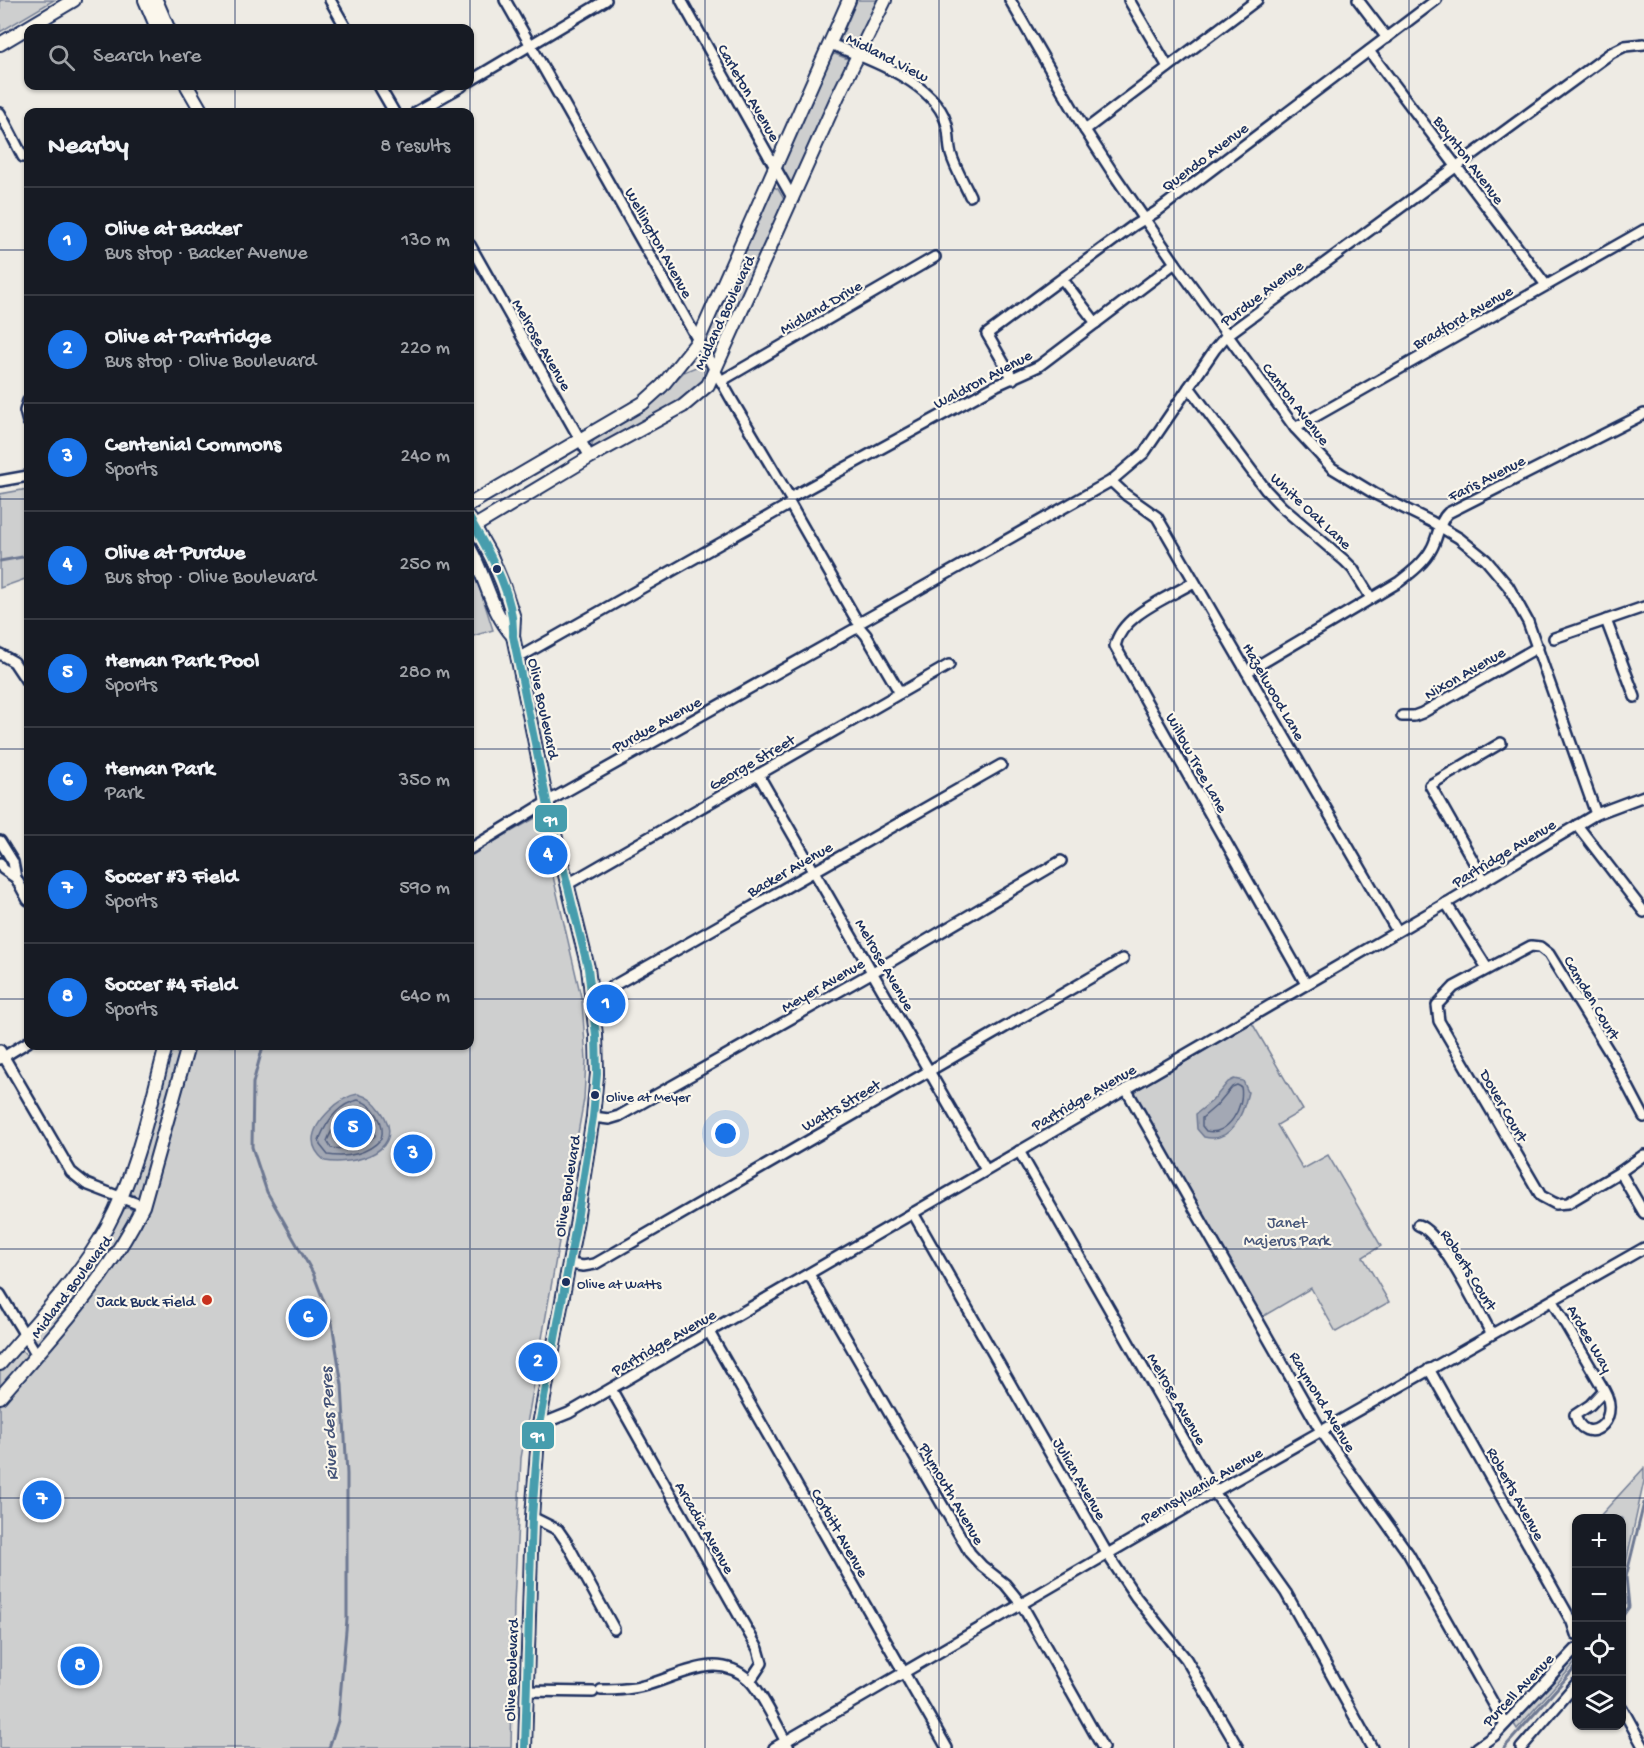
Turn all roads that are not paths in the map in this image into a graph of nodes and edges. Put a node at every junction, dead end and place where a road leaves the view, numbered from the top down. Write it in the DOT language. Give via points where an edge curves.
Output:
graph roads {
  1 [pos="74,0"];
  2 [pos="145,0"];
  3 [pos="156,0"];
  4 [pos="330,0"];
  5 [pos="505,0"];
  6 [pos="606,0"];
  7 [pos="681,0"];
  8 [pos="849,0"];
  9 [pos="885,0"];
  10 [pos="1010,0"];
  11 [pos="1129,0"];
  12 [pos="1257,0"];
  13 [pos="1358,0"];
  14 [pos="1436,0"];
  15 [pos="34,24"];
  16 [pos="155,24"];
  17 [pos="166,24"];
  18 [pos="344,24"];
  19 [pos="24,30"];
  20 [pos="1386,38"];
  21 [pos="0,44"];
  22 [pos="1644,44"];
  23 [pos="531,45"];
  24 [pos="830,45"];
  25 [pos="1369,51"];
  26 [pos="858,55"];
  27 [pos="1168,67"];
  28 [pos="474,79"];
  29 [pos="190,90"];
  30 [pos="381,90"];
  31 [pos="455,90"];
  32 [pos="200,108"];
  33 [pos="392,108"];
  34 [pos="423,108"];
  35 [pos="0,113"];
  36 [pos="1085,130"];
  37 [pos="23,157"];
  38 [pos="1457,166"];
  39 [pos="774,168"];
  40 [pos="970,196"];
  41 [pos="793,199"];
  42 [pos="1145,219"];
  43 [pos="1644,230"];
  44 [pos="474,252"];
  45 [pos="934,257"];
  46 [pos="1175,263"];
  47 [pos="1063,280"];
  48 [pos="1546,285"];
  49 [pos="1096,323"];
  50 [pos="1227,335"];
  51 [pos="698,341"];
  52 [pos="718,375"];
  53 [pos="1013,379"];
  54 [pos="1189,387"];
  55 [pos="1644,414"];
  56 [pos="1295,428"];
  57 [pos="580,440"];
  58 [pos="590,457"];
  59 [pos="24,477"];
  60 [pos="0,481"];
  61 [pos="1111,481"];
  62 [pos="790,501"];
  63 [pos="474,502"];
  64 [pos="474,522"];
  65 [pos="1441,526"];
  66 [pos="474,530"];
  67 [pos="474,557"];
  68 [pos="1194,582"];
  69 [pos="1371,598"];
  70 [pos="1644,607"];
  71 [pos="1606,620"];
  72 [pos="859,624"];
  73 [pos="513,636"];
  74 [pos="1554,638"];
  75 [pos="1538,647"];
  76 [pos="0,654"];
  77 [pos="518,658"];
  78 [pos="949,665"];
  79 [pos="1247,672"];
  80 [pos="24,676"];
  81 [pos="900,693"];
  82 [pos="1635,697"];
  83 [pos="1402,716"];
  84 [pos="1501,743"];
  85 [pos="1001,765"];
  86 [pos="758,774"];
  87 [pos="1644,796"];
  88 [pos="548,802"];
  89 [pos="1596,814"];
  90 [pos="1577,825"];
  91 [pos="0,841"];
  92 [pos="474,847"];
  93 [pos="1061,861"];
  94 [pos="0,863"];
  95 [pos="815,871"];
  96 [pos="16,878"];
  97 [pos="1484,880"];
  98 [pos="568,884"];
  99 [pos="24,893"];
  100 [pos="1446,903"];
  101 [pos="1644,912"];
  102 [pos="1397,931"];
  103 [pos="1123,959"];
  104 [pos="1487,969"];
  105 [pos="873,972"];
  106 [pos="1306,984"];
  107 [pos="592,998"];
  108 [pos="24,1044"];
  109 [pos="165,1050"];
  110 [pos="187,1050"];
  111 [pos="1,1055"];
  112 [pos="929,1069"];
  113 [pos="1126,1089"];
  114 [pos="593,1117"];
  115 [pos="1644,1117"];
  116 [pos="1019,1151"];
  117 [pos="1644,1155"];
  118 [pos="986,1170"];
  119 [pos="1620,1172"];
  120 [pos="121,1198"];
  121 [pos="143,1206"];
  122 [pos="913,1213"];
  123 [pos="1644,1213"];
  124 [pos="1418,1225"];
  125 [pos="1644,1248"];
  126 [pos="570,1264"];
  127 [pos="809,1274"];
  128 [pos="0,1294"];
  129 [pos="1552,1300"];
  130 [pos="709,1332"];
  131 [pos="1491,1333"];
  132 [pos="24,1336"];
  133 [pos="37,1355"];
  134 [pos="0,1364"];
  135 [pos="1429,1369"];
  136 [pos="610,1389"];
  137 [pos="1604,1390"];
  138 [pos="0,1397"];
  139 [pos="539,1425"];
  140 [pos="1321,1431"];
  141 [pos="1214,1492"];
  142 [pos="532,1517"];
  143 [pos="1108,1555"];
  144 [pos="1022,1605"];
  145 [pos="1572,1622"];
  146 [pos="614,1629"];
  147 [pos="1572,1653"];
  148 [pos="904,1672"];
  149 [pos="750,1681"];
  150 [pos="1572,1689"];
  151 [pos="526,1691"];
  152 [pos="1626,1715"];
  153 [pos="1505,1724"];
  154 [pos="787,1745"];
  155 [pos="1643,1745"];
  156 [pos="525,1748"];
  157 [pos="774,1748"];
  158 [pos="947,1748"];
  159 [pos="1102,1748"];
  160 [pos="1238,1748"];
  161 [pos="1372,1748"];
  162 [pos="1477,1748"];
  163 [pos="1521,1748"];
  1 -- 15 [label="main road"];
  2 -- 16 [label="main road"];
  3 -- 17 [label="main road"];
  4 -- 18 [label="street"];
  5 -- 23 [label="street, Wellington Avenue"];
  6 -- 23 [label="street"];
  7 -- 39 [label="street, Carleton Avenue"];
  8 -- 24 [label="main road, Midland Boulevard"];
  9 -- 26 [label="main road, Midland Boulevard"];
  10 -- 36 [label="street, Canton Avenue"];
  11 -- 27 [label="street"];
  12 -- 27 [label="street"];
  13 -- 20 [label="street"];
  14 -- 20 [label="street, Quendo Avenue"];
  19 -- 21 [label="main road"];
  20 -- 25 [label="street, Quendo Avenue"];
  22 -- 38 [label="street, Purdue Avenue" via="1625,46 1611,53"];
  23 -- 28 [label="street"];
  23 -- 51 [label="street, Wellington Avenue"];
  24 -- 26 [label="street, Midland View"];
  24 -- 39 [label="main road, Midland Boulevard"];
  25 -- 38 [label="street, Boynton Avenue"];
  25 -- 42 [label="street, Quendo Avenue"];
  26 -- 40 [label="street, Midland View" via="912,82 932,97 946,121 951,154"];
  26 -- 41 [label="main road, Midland Boulevard"];
  27 -- 36 [label="street"];
  29 -- 32 [label="main road"];
  30 -- 33 [label="street"];
  31 -- 34 [label="street"];
  35 -- 37 [label="street"];
  36 -- 42 [label="street, Canton Avenue"];
  38 -- 48 [label="street, Boynton Avenue"];
  38 -- 50 [label="street, Purdue Avenue"];
  39 -- 41 [label="street, Carleton Avenue"];
  39 -- 51 [label="main road, Midland Boulevard"];
  41 -- 52 [label="main road, Midland Boulevard"];
  42 -- 46 [label="street, Canton Avenue"];
  42 -- 47 [label="street, Quendo Avenue"];
  43 -- 48 [label="street, Bradford Avenue"];
  44 -- 57 [label="street, Melrose Avenue"];
  45 -- 52 [label="street, Midland Drive"];
  46 -- 49 [label="street, Waldron Avenue"];
  46 -- 50 [label="street, Canton Avenue"];
  47 -- 49 [label="street"];
  47 -- 53 [label="street, Quendo Avenue" via="987,334"];
  48 -- 56 [label="street, Bradford Avenue"];
  49 -- 53 [label="street, Waldron Avenue" via="1040,366"];
  50 -- 54 [label="street, Purdue Avenue"];
  50 -- 56 [label="street, Canton Avenue"];
  51 -- 52 [label="street, Wellington Avenue"];
  51 -- 57 [label="main road, Midland Boulevard" via="643,403"];
  52 -- 58 [label="main road, Midland Boulevard" via="683,406"];
  52 -- 62 [label="street, Wellington Avenue"];
  53 -- 62 [label="street, Waldron Avenue"];
  54 -- 61 [label="street, Purdue Avenue" via="1144,453"];
  54 -- 69 [label="street, White Oak Lane" via="1266,490 1353,569"];
  55 -- 65 [label="street, Faris Avenue" via="1448,513"];
  56 -- 65 [label="street, Canton Avenue" via="1348,480"];
  57 -- 58 [label="street, Melrose Avenue"];
  57 -- 63 [label="main road, Midland Boulevard"];
  58 -- 64 [label="main road, Midland Boulevard"];
  59 -- 60 [label="street"];
  61 -- 68 [label="street, Hazelwood Lane" via="1157,517"];
  61 -- 72 [label="street, Purdue Avenue"];
  62 -- 72 [label="street, Wellington Avenue"];
  62 -- 77 [label="street, Waldron Avenue"];
  65 -- 69 [label="street, Faris Avenue" via="1425,559 1399,582"];
  65 -- 75 [label="street, Canton Avenue" via="1473,548 1508,586"];
  66 -- 73 [label="main road, Olive Boulevard" via="503,585 514,618"];
  67 -- 73 [label="main road, Olive Boulevard" via="501,623"];
  68 -- 79 [label="street, Hazelwood Lane"];
  68 -- 106 [label="street, Willow Tree Lane" via="1132,618 1118,634 1115,646"];
  69 -- 79 [label="street, Faris Avenue"];
  70 -- 71 [label="street"];
  71 -- 74 [label="street"];
  71 -- 82 [label="street"];
  72 -- 81 [label="street, Wellington Avenue"];
  72 -- 88 [label="street, Purdue Avenue"];
  73 -- 77 [label="main road, Olive Boulevard"];
  75 -- 83 [label="street, Nixon Avenue" via="1422,713"];
  75 -- 89 [label="street, Canton Avenue"];
  76 -- 80 [label="street" via="15,662"];
  77 -- 88 [label="main road, Olive Boulevard"];
  78 -- 81 [label="street, George Street"];
  79 -- 102 [label="street, Hazelwood Lane"];
  81 -- 86 [label="street, George Street"];
  84 -- 97 [label="street" via="1430,784"];
  85 -- 95 [label="street, Backer Avenue"];
  86 -- 95 [label="street, Melrose Avenue"];
  86 -- 98 [label="street, George Street"];
  87 -- 89 [label="street, Partridge Avenue"];
  88 -- 92 [label="street, Purdue Avenue"];
  88 -- 98 [label="main road, Olive Boulevard"];
  89 -- 90 [label="street, Partridge Avenue"];
  90 -- 97 [label="street, Partridge Avenue"];
  90 -- 101 [label="street"];
  91 -- 96 [label="street" via="13,862"];
  93 -- 105 [label="street, Meyer Avenue"];
  94 -- 96 [label="street"];
  95 -- 105 [label="street, Melrose Avenue"];
  95 -- 107 [label="street, Backer Avenue"];
  96 -- 99 [label="street"];
  97 -- 100 [label="street, Partridge Avenue"];
  98 -- 107 [label="main road, Olive Boulevard"];
  100 -- 102 [label="street, Partridge Avenue"];
  100 -- 104 [label="street"];
  102 -- 106 [label="street, Partridge Avenue"];
  103 -- 112 [label="street, Watts Street"];
  104 -- 115 [label="street, Camden Court" via="1531,946 1549,954"];
  104 -- 119 [label="street, Dover Court" via="1440,999 1439,1021 1540,1196 1556,1204 1568,1203"];
  105 -- 112 [label="street, Melrose Avenue"];
  105 -- 114 [label="street, Meyer Avenue" via="619,1116"];
  106 -- 113 [label="street, Partridge Avenue"];
  107 -- 114 [label="main road, Olive Boulevard" via="597,1074"];
  108 -- 111 [label="street"];
  109 -- 120 [label="main road, Midland Boulevard"];
  110 -- 121 [label="main road, Midland Boulevard"];
  111 -- 120 [label="street" via="71,1172 86,1184"];
  112 -- 118 [label="street, Melrose Avenue"];
  112 -- 126 [label="street, Watts Street" via="595,1264"];
  113 -- 116 [label="street, Partridge Avenue"];
  113 -- 140 [label="street, Raymond Avenue"];
  114 -- 126 [label="main road, Olive Boulevard"];
  116 -- 118 [label="street, Partridge Avenue"];
  116 -- 141 [label="street, Melrose Avenue"];
  117 -- 119 [label="street"];
  118 -- 122 [label="street, Partridge Avenue"];
  119 -- 123 [label="street"];
  120 -- 121 [label="street"];
  120 -- 132 [label="main road, Midland Boulevard" via="87,1259"];
  121 -- 133 [label="main road, Midland Boulevard" via="110,1263"];
  122 -- 127 [label="street, Partridge Avenue"];
  122 -- 143 [label="street, Julian Avenue"];
  124 -- 131 [label="street, Roberts Court" via="1440,1243"];
  125 -- 129 [label="street, Pennsylvania Avenue"];
  126 -- 139 [label="main road, Olive Boulevard"];
  127 -- 130 [label="street, Partridge Avenue"];
  127 -- 144 [label="street, Plymouth Avenue" via="970,1553"];
  128 -- 132 [label="street"];
  129 -- 131 [label="street, Pennsylvania Avenue"];
  129 -- 137 [label="street, Ardee Way"];
  130 -- 136 [label="street, Partridge Avenue"];
  130 -- 148 [label="street, Corbitt Avenue"];
  131 -- 135 [label="street, Pennsylvania Avenue"];
  132 -- 133 [label="street"];
  132 -- 134 [label="main road, Midland Boulevard"];
  133 -- 138 [label="main road, Midland Boulevard"];
  135 -- 140 [label="street, Pennsylvania Avenue"];
  135 -- 145 [label="street, Roberts Avenue"];
  136 -- 139 [label="street, Partridge Avenue"];
  136 -- 149 [label="street, Arcadia Avenue" via="758,1648 762,1663"];
  137 -- 137 [label="street, Ardee Way" via="1611,1410 1608,1420 1594,1430 1584,1430 1575,1415"];
  139 -- 142 [label="main road, Olive Boulevard"];
  140 -- 141 [label="street, Pennsylvania Avenue"];
  140 -- 153 [label="street, Raymond Avenue" via="1408,1553"];
  141 -- 143 [label="street, Pennsylvania Avenue"];
  141 -- 161 [label="street, Melrose Avenue" via="1286,1593"];
  142 -- 146 [label="street" via="558,1530"];
  142 -- 151 [label="main road, Olive Boulevard"];
  143 -- 144 [label="street, Pennsylvania Avenue"];
  143 -- 160 [label="street, Julian Avenue" via="1186,1659"];
  144 -- 148 [label="street, Pennsylvania Avenue"];
  144 -- 159 [label="street, Plymouth Avenue"];
  147 -- 153 [label="street, Purcell Avenue"];
  148 -- 154 [label="street, Pennsylvania Avenue"];
  148 -- 158 [label="street, Corbitt Avenue"];
  149 -- 151 [label="street" via="730,1669 713,1667 677,1673 625,1690"];
  149 -- 154 [label="street"];
  150 -- 163 [label="street"];
  151 -- 156 [label="main road, Olive Boulevard"];
  152 -- 155 [label="street"];
  153 -- 162 [label="street, Purcell Avenue"];
  154 -- 157 [label="street, Pennsylvania Avenue"];
}
